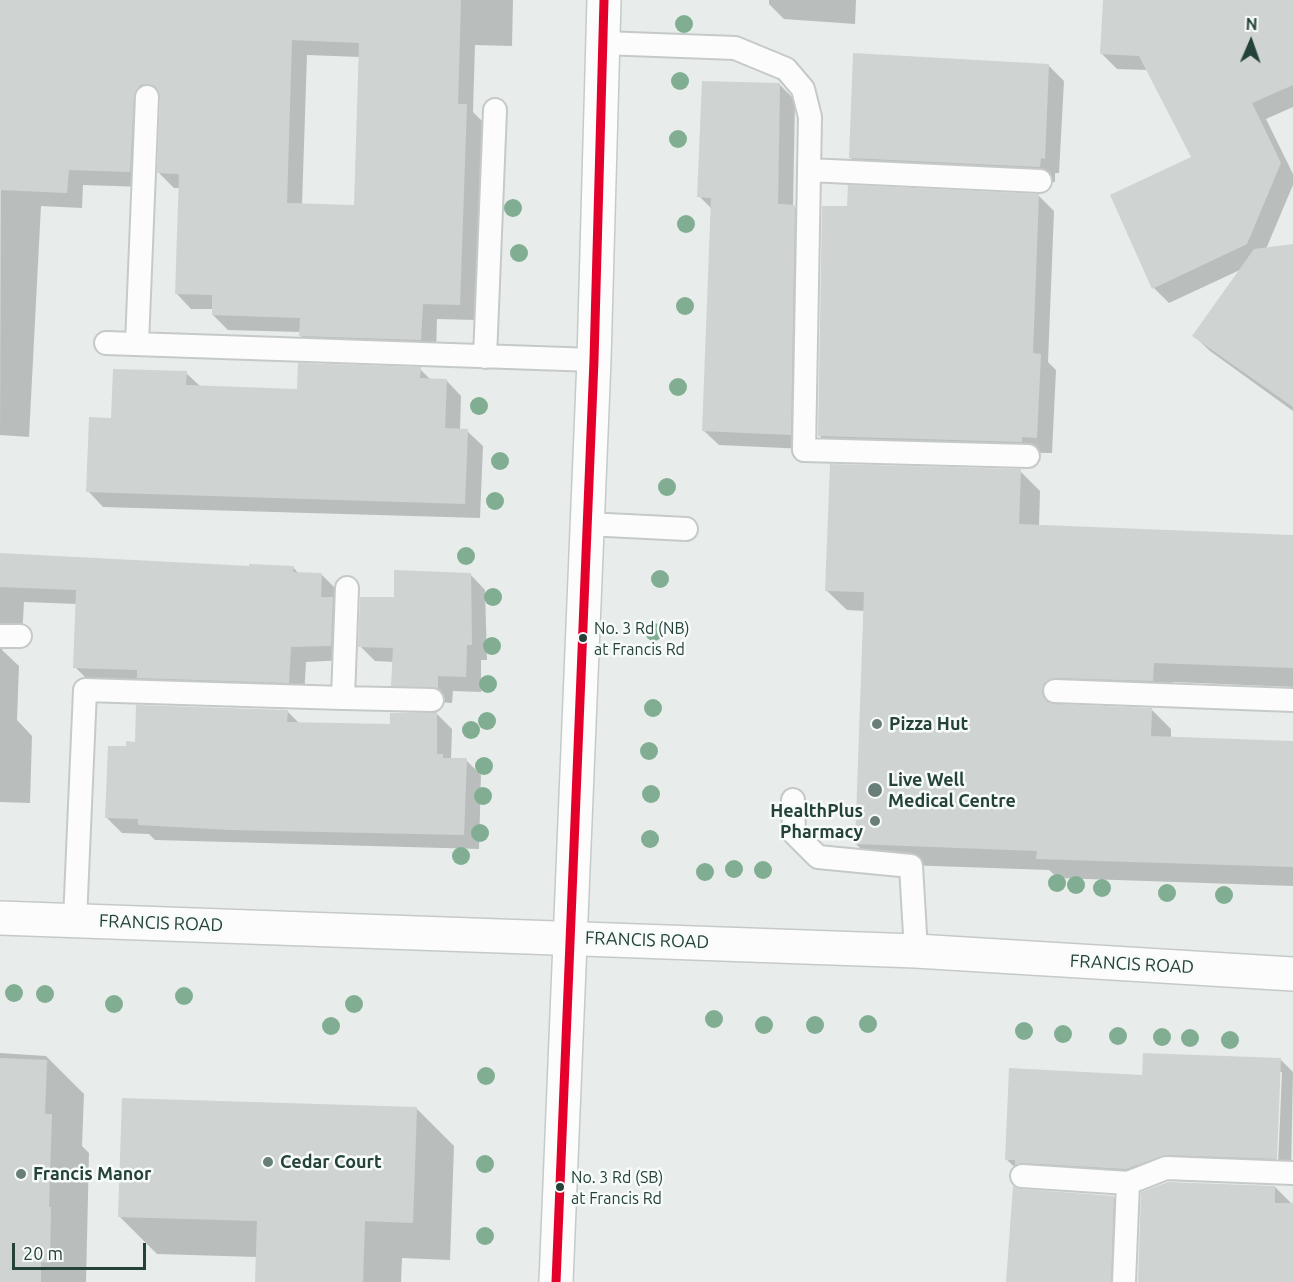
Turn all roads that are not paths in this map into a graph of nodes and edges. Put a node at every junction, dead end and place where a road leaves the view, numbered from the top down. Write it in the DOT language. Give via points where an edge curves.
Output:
graph roads {
  1 [pos="604,0"];
  2 [pos="603,43"];
  3 [pos="147,97"];
  4 [pos="495,110"];
  5 [pos="809,170"];
  6 [pos="1040,181"];
  7 [pos="106,343"];
  8 [pos="137,344"];
  9 [pos="485,357"];
  10 [pos="594,360"];
  11 [pos="1028,456"];
  12 [pos="587,524"];
  13 [pos="686,529"];
  14 [pos="347,588"];
  15 [pos="1055,691"];
  16 [pos="344,698"];
  17 [pos="432,700"];
  18 [pos="1293,700"];
  19 [pos="793,800"];
  20 [pos="0,918"];
  21 [pos="75,920"];
  22 [pos="569,937"];
  23 [pos="916,951"];
  24 [pos="1293,974"];
  25 [pos="1293,1173"];
  26 [pos="1022,1176"];
  27 [pos="1128,1183"];
  28 [pos="556,1282"];
  29 [pos="1124,1282"];
  1 -- 2 [label="main road"];
  2 -- 5 [label="lane" via="735,48 786,69 802,89 810,117"];
  2 -- 10 [label="main road"];
  3 -- 8 [label="lane"];
  4 -- 9 [label="lane"];
  5 -- 6 [label="lane"];
  5 -- 11 [label="lane" via="804,450"];
  7 -- 8 [label="lane"];
  8 -- 9 [label="lane"];
  9 -- 10 [label="lane"];
  10 -- 12 [label="main road"];
  12 -- 13 [label="lane"];
  12 -- 22 [label="main road"];
  14 -- 16 [label="lane"];
  15 -- 18 [label="lane"];
  16 -- 17 [label="lane"];
  16 -- 21 [label="lane" via="86,690"];
  19 -- 23 [label="lane" via="794,833 818,857 911,866"];
  20 -- 21 [label="main road, FRANCIS ROAD"];
  21 -- 22 [label="main road, FRANCIS ROAD"];
  22 -- 23 [label="main road, FRANCIS ROAD"];
  22 -- 28 [label="main road"];
  23 -- 24 [label="main road, FRANCIS ROAD"];
  25 -- 27 [label="lane" via="1166,1168"];
  26 -- 27 [label="lane"];
  27 -- 29 [label="lane"];
}
